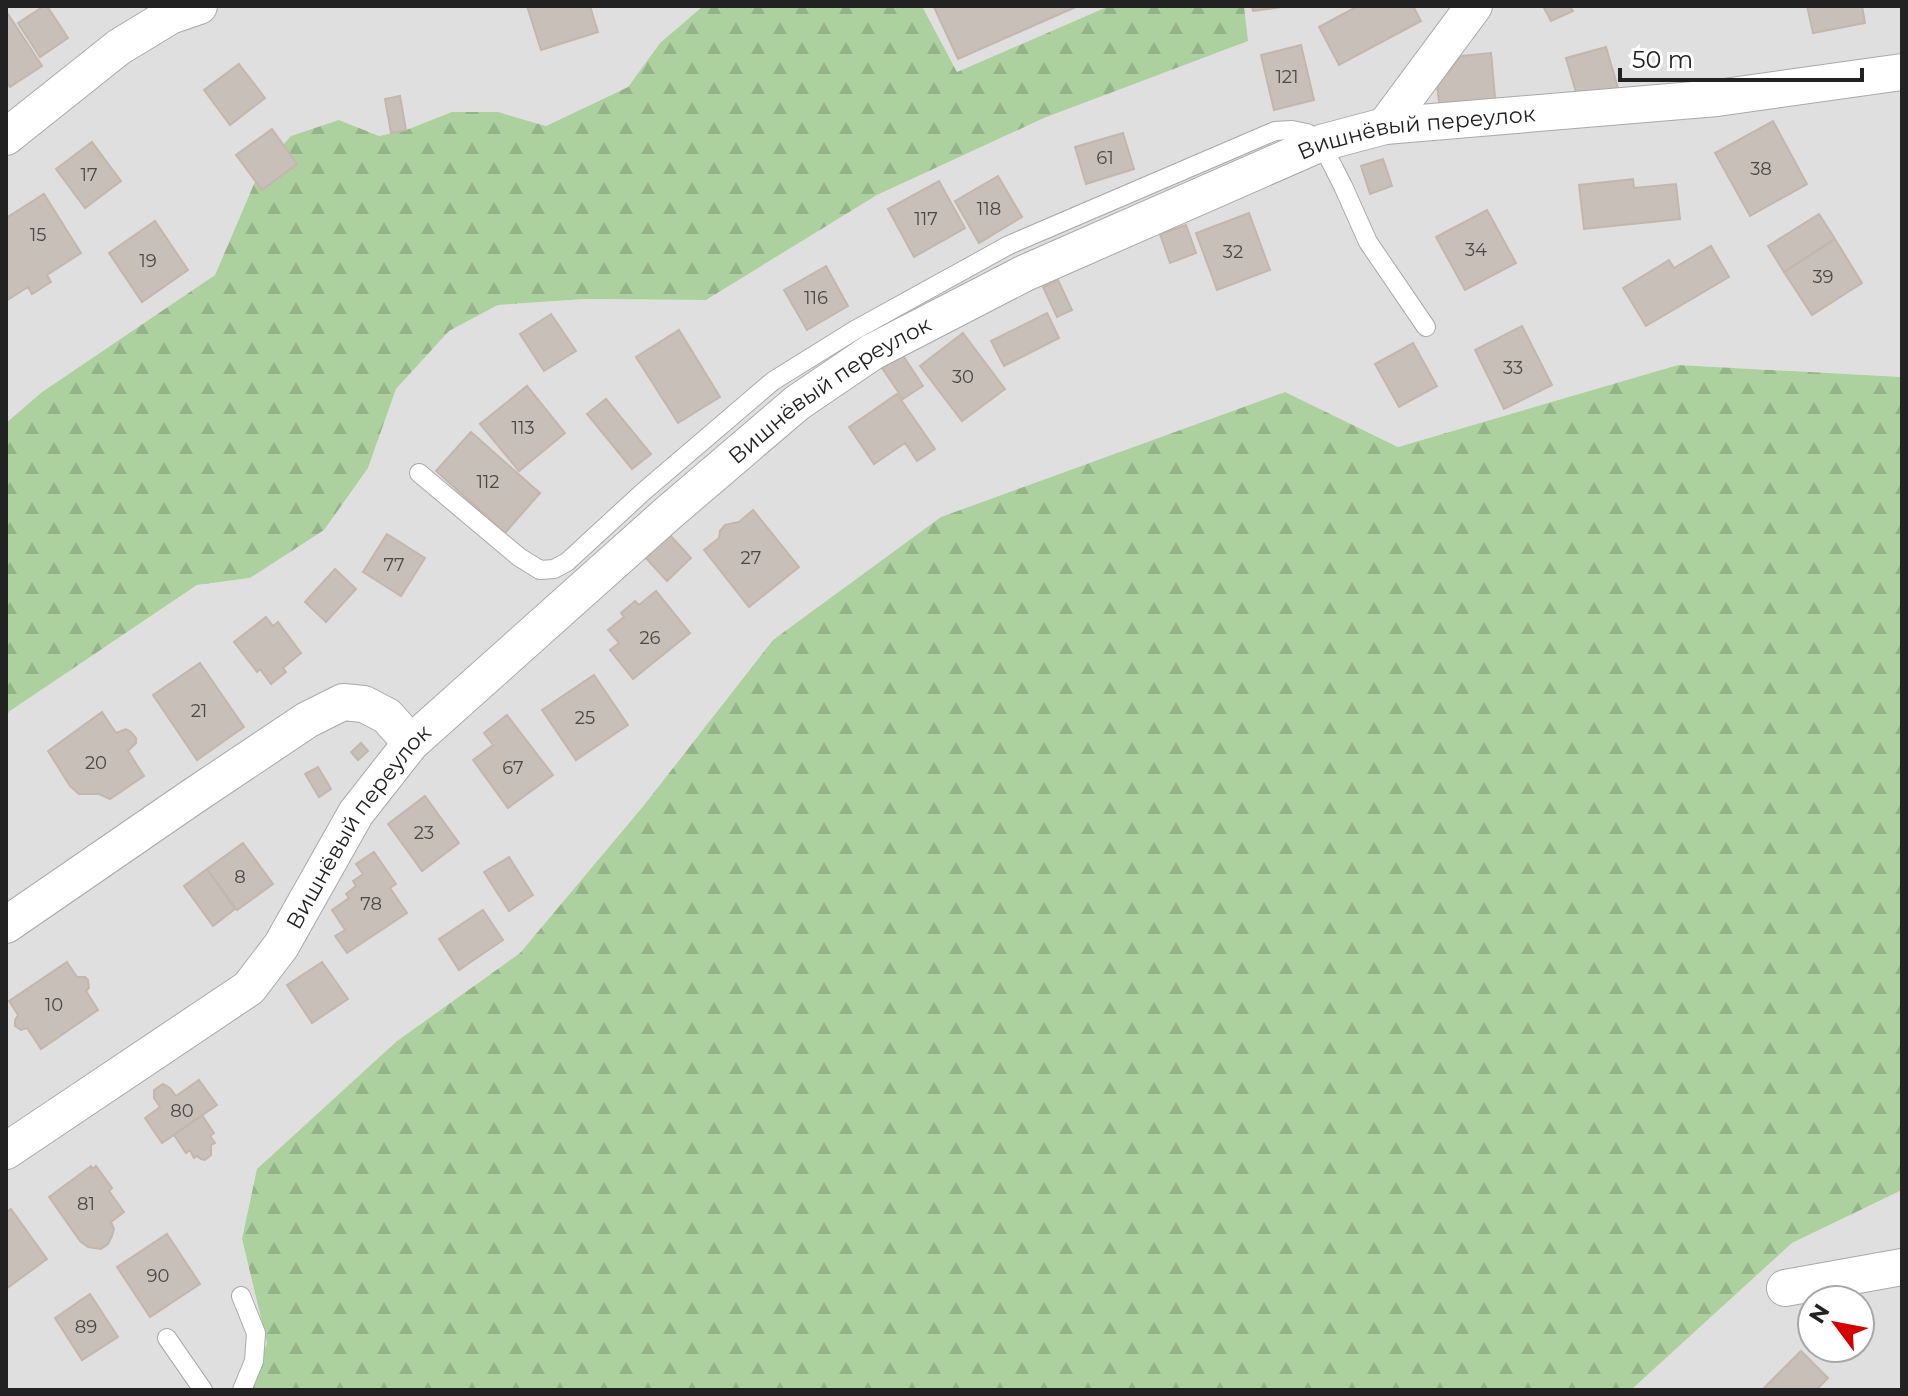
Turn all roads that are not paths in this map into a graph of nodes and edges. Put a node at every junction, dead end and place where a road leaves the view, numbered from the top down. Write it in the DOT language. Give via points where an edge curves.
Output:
graph roads {
  1 [pos="199,6"];
  2 [pos="1474,6"];
  3 [pos="1902,72"];
  4 [pos="1385,126"];
  5 [pos="6,137"];
  6 [pos="1321,143"];
  7 [pos="1426,327"];
  8 [pos="419,473"];
  9 [pos="411,743"];
  10 [pos="6,925"];
  11 [pos="6,1151"];
  12 [pos="1902,1267"];
  13 [pos="1785,1288"];
  14 [pos="241,1296"];
  15 [pos="167,1338"];
  16 [pos="203,1390"];
  17 [pos="242,1390"];
  1 -- 5 [label="street" via="170,16 119,47"];
  2 -- 4 [label="street"];
  3 -- 4 [label="street, Вишнёвый переулок" via="1717,98"];
  4 -- 6 [label="street, Вишнёвый переулок"];
  6 -- 7 [label="lane" via="1368,242"];
  6 -- 8 [label="lane" via="1307,133 1275,131 1009,245 855,330 773,381 554,569 540,570 519,557"];
  6 -- 9 [label="street, Вишнёвый переулок" via="1025,273 872,352 797,403"];
  9 -- 10 [label="street" via="387,716 364,704 343,702 294,729"];
  9 -- 11 [label="street, Вишнёвый переулок" via="356,813 281,946 249,988"];
  12 -- 13 [label="street"];
  14 -- 17 [label="lane" via="256,1333 254,1361"];
  15 -- 16 [label="lane"];
}
